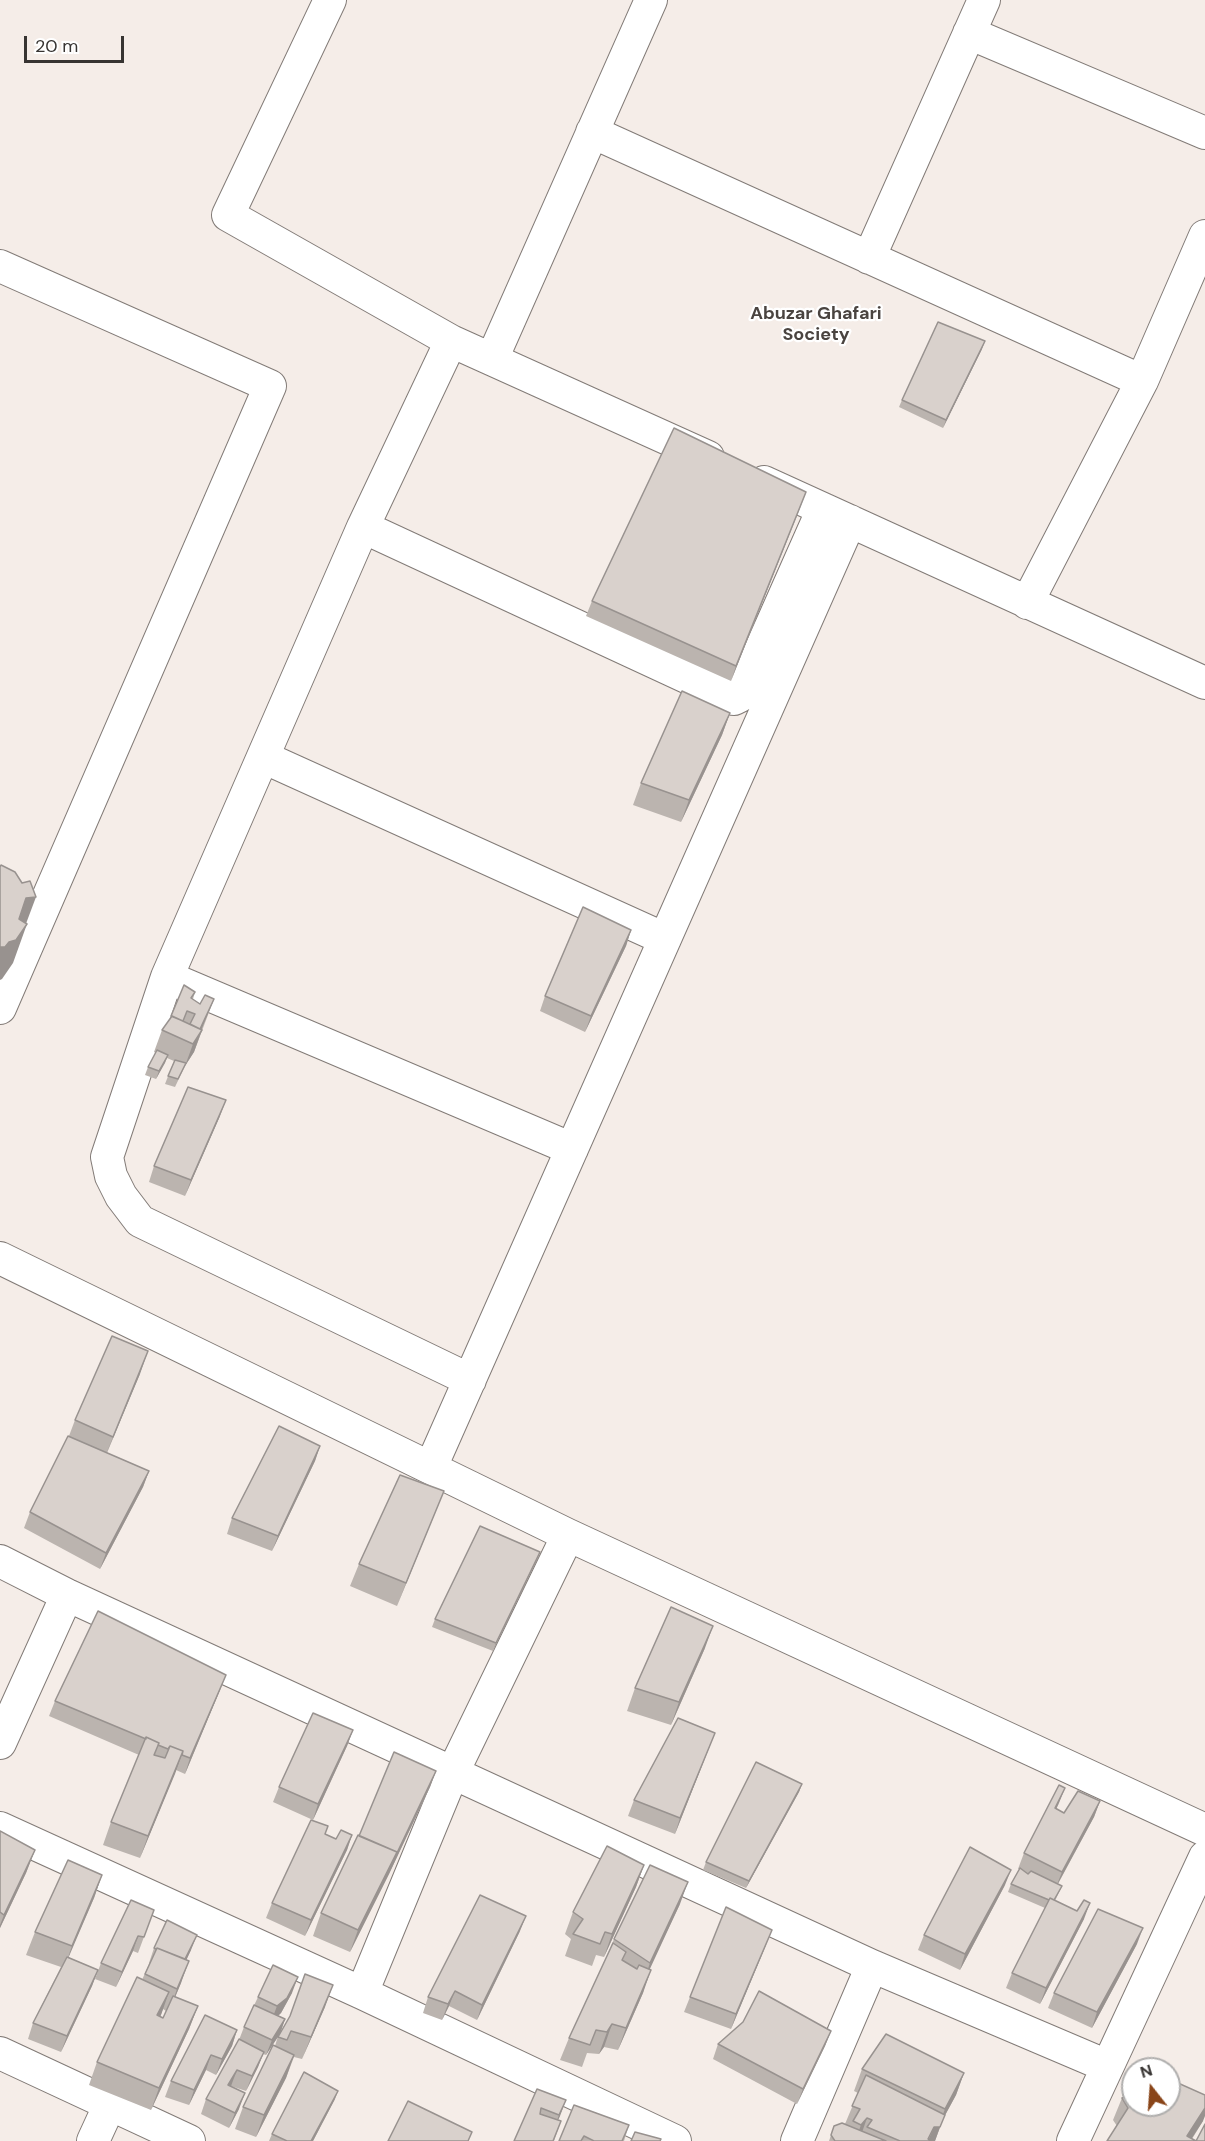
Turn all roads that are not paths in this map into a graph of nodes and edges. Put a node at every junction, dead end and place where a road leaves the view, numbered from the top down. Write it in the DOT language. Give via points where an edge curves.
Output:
graph roads {
  1 [pos="330,0"];
  2 [pos="651,0"];
  3 [pos="984,0"];
  4 [pos="969,33"];
  5 [pos="592,132"];
  6 [pos="1205,133"];
  7 [pos="1205,236"];
  8 [pos="868,258"];
  9 [pos="3,273"];
  10 [pos="451,341"];
  11 [pos="492,359"];
  12 [pos="1142,381"];
  13 [pos="836,515"];
  14 [pos="363,527"];
  15 [pos="1027,603"];
  16 [pos="1205,683"];
  17 [pos="263,756"];
  18 [pos="9,907"];
  19 [pos="38,921"];
  20 [pos="665,939"];
  21 [pos="167,977"];
  22 [pos="0,1008"];
  23 [pos="572,1149"];
  24 [pos="0,1258"];
  25 [pos="470,1380"];
  26 [pos="431,1467"];
  27 [pos="568,1535"];
  28 [pos="0,1561"];
  29 [pos="68,1595"];
  30 [pos="0,1743"];
  31 [pos="453,1772"];
  32 [pos="0,1828"];
  33 [pos="1205,1830"];
  34 [pos="1205,1857"];
  35 [pos="872,1965"];
  36 [pos="362,1993"];
  37 [pos="0,2053"];
  38 [pos="1107,2066"];
  39 [pos="110,2104"];
  40 [pos="93,2141"];
  41 [pos="189,2141"];
  42 [pos="675,2141"];
  43 [pos="797,2141"];
  44 [pos="1073,2141"];
  1 -- 10 [label="street" via="228,215"];
  2 -- 5 [label="street"];
  3 -- 4 [label="street"];
  4 -- 6 [label="street"];
  4 -- 8 [label="street"];
  5 -- 8 [label="street"];
  5 -- 11 [label="street"];
  7 -- 12 [label="street"];
  8 -- 12 [label="street"];
  9 -- 19 [label="street" via="270,386"];
  10 -- 11 [label="street"];
  10 -- 14 [label="street"];
  11 -- 13 [label="street"];
  12 -- 15 [label="street"];
  13 -- 14 [label="street" via="740,696 734,699"];
  13 -- 15 [label="street"];
  13 -- 20 [label="street"];
  14 -- 17 [label="street"];
  15 -- 16 [label="street"];
  17 -- 20 [label="street"];
  17 -- 21 [label="street"];
  18 -- 19 [label="street"];
  19 -- 22 [label="street"];
  20 -- 23 [label="street"];
  21 -- 23 [label="street"];
  21 -- 25 [label="street" via="107,1157 121,1196 140,1221"];
  23 -- 25 [label="street"];
  24 -- 26 [label="street"];
  25 -- 26 [label="street"];
  26 -- 27 [label="street"];
  27 -- 31 [label="street"];
  27 -- 33 [label="street"];
  28 -- 29 [label="street"];
  29 -- 30 [label="street"];
  29 -- 31 [label="street"];
  31 -- 35 [label="street"];
  31 -- 36 [label="street"];
  32 -- 36 [label="street"];
  34 -- 38 [label="street"];
  35 -- 38 [label="street"];
  35 -- 43 [label="street"];
  36 -- 42 [label="street"];
  37 -- 39 [label="street"];
  38 -- 44 [label="street"];
  39 -- 40 [label="street"];
  39 -- 41 [label="street"];
}
